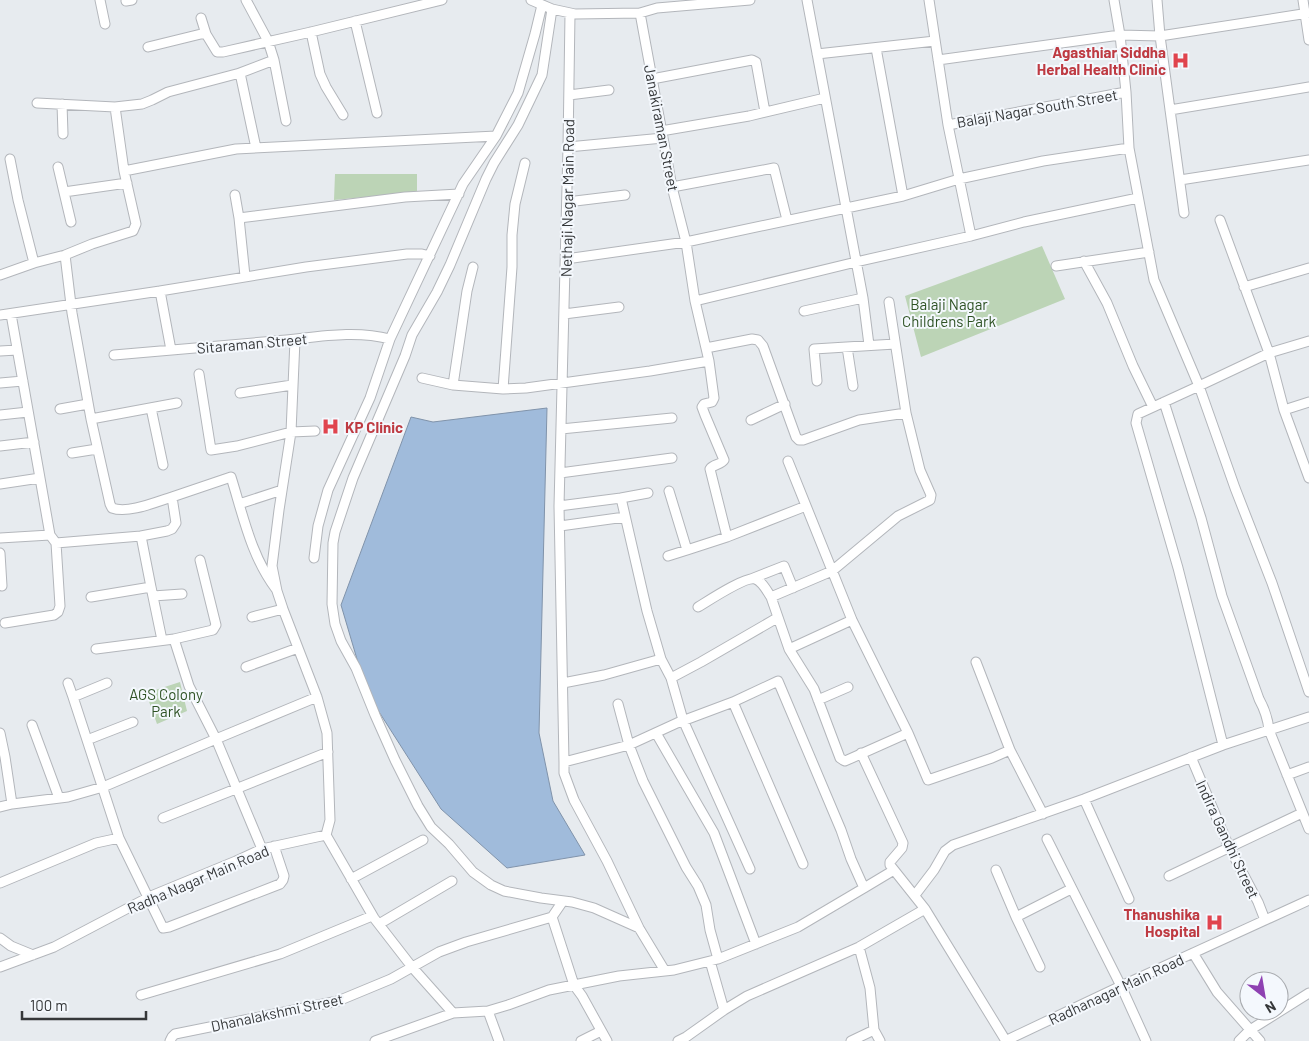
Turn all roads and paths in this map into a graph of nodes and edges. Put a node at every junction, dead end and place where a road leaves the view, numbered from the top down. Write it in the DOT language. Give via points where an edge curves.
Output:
graph roads {
  1 [pos="100,0"];
  2 [pos="246,0"];
  3 [pos="442,0"];
  4 [pos="531,0"];
  5 [pos="750,0"];
  6 [pos="807,0"];
  7 [pos="929,0"];
  8 [pos="1114,0"];
  9 [pos="1157,0"];
  10 [pos="1303,0"];
  11 [pos="657,4"];
  12 [pos="548,6"];
  13 [pos="640,13"];
  14 [pos="1307,13"];
  15 [pos="570,14"];
  16 [pos="201,18"];
  17 [pos="355,22"];
  18 [pos="105,24"];
  19 [pos="311,32"];
  20 [pos="206,34"];
  21 [pos="1120,35"];
  22 [pos="1160,36"];
  23 [pos="1309,40"];
  24 [pos="268,41"];
  25 [pos="935,41"];
  26 [pos="148,47"];
  27 [pos="876,48"];
  28 [pos="817,54"];
  29 [pos="274,60"];
  30 [pos="938,60"];
  31 [pos="240,73"];
  32 [pos="652,79"];
  33 [pos="1309,87"];
  34 [pos="609,90"];
  35 [pos="1126,92"];
  36 [pos="569,95"];
  37 [pos="825,98"];
  38 [pos="37,103"];
  39 [pos="62,104"];
  40 [pos="115,107"];
  41 [pos="1170,110"];
  42 [pos="765,112"];
  43 [pos="377,113"];
  44 [pos="343,115"];
  45 [pos="286,121"];
  46 [pos="948,125"];
  47 [pos="63,134"];
  48 [pos="662,135"];
  49 [pos="496,136"];
  50 [pos="568,147"];
  51 [pos="256,148"];
  52 [pos="1129,148"];
  53 [pos="10,159"];
  54 [pos="1309,160"];
  55 [pos="525,163"];
  56 [pos="58,167"];
  57 [pos="124,171"];
  58 [pos="959,179"];
  59 [pos="1180,180"];
  60 [pos="127,184"];
  61 [pos="672,187"];
  62 [pos="64,192"];
  63 [pos="459,194"];
  64 [pos="235,195"];
  65 [pos="625,195"];
  66 [pos="903,196"];
  67 [pos="1138,198"];
  68 [pos="567,202"];
  69 [pos="846,207"];
  70 [pos="1184,213"];
  71 [pos="239,218"];
  72 [pos="787,220"];
  73 [pos="1220,220"];
  74 [pos="71,222"];
  75 [pos="971,236"];
  76 [pos="686,242"];
  77 [pos="1148,252"];
  78 [pos="65,255"];
  79 [pos="430,256"];
  80 [pos="566,259"];
  81 [pos="1084,261"];
  82 [pos="856,262"];
  83 [pos="34,263"];
  84 [pos="1056,266"];
  85 [pos="473,267"];
  86 [pos="1309,268"];
  87 [pos="0,275"];
  88 [pos="245,276"];
  89 [pos="1244,287"];
  90 [pos="160,291"];
  91 [pos="863,298"];
  92 [pos="696,301"];
  93 [pos="889,302"];
  94 [pos="70,304"];
  95 [pos="619,307"];
  96 [pos="804,312"];
  97 [pos="11,314"];
  98 [pos="564,314"];
  99 [pos="0,315"];
  100 [pos="390,339"];
  101 [pos="294,340"];
  102 [pos="1309,341"];
  103 [pos="895,344"];
  104 [pos="869,345"];
  105 [pos="847,347"];
  106 [pos="706,348"];
  107 [pos="17,350"];
  108 [pos="171,350"];
  109 [pos="0,351"];
  110 [pos="1269,353"];
  111 [pos="114,355"];
  112 [pos="709,361"];
  113 [pos="199,374"];
  114 [pos="422,378"];
  115 [pos="22,380"];
  116 [pos="817,381"];
  117 [pos="0,383"];
  118 [pos="563,383"];
  119 [pos="292,385"];
  120 [pos="453,385"];
  121 [pos="853,386"];
  122 [pos="1199,386"];
  123 [pos="502,389"];
  124 [pos="240,393"];
  125 [pos="1164,402"];
  126 [pos="1309,402"];
  127 [pos="177,403"];
  128 [pos="88,404"];
  129 [pos="785,404"];
  130 [pos="1153,407"];
  131 [pos="151,408"];
  132 [pos="60,409"];
  133 [pos="1284,410"];
  134 [pos="28,412"];
  135 [pos="906,413"];
  136 [pos="0,415"];
  137 [pos="672,418"];
  138 [pos="91,419"];
  139 [pos="751,420"];
  140 [pos="562,429"];
  141 [pos="315,431"];
  142 [pos="291,432"];
  143 [pos="34,442"];
  144 [pos="0,446"];
  145 [pos="97,449"];
  146 [pos="72,453"];
  147 [pos="672,458"];
  148 [pos="788,461"];
  149 [pos="163,464"];
  150 [pos="560,473"];
  151 [pos="1309,476"];
  152 [pos="40,478"];
  153 [pos="0,484"];
  154 [pos="282,490"];
  155 [pos="669,491"];
  156 [pos="648,493"];
  157 [pos="172,497"];
  158 [pos="621,498"];
  159 [pos="239,504"];
  160 [pos="559,506"];
  161 [pos="806,506"];
  162 [pos="625,516"];
  163 [pos="560,526"];
  164 [pos="50,535"];
  165 [pos="141,536"];
  166 [pos="727,537"];
  167 [pos="0,538"];
  168 [pos="56,543"];
  169 [pos="687,550"];
  170 [pos="0,553"];
  171 [pos="668,556"];
  172 [pos="314,558"];
  173 [pos="200,560"];
  174 [pos="832,572"];
  175 [pos="751,578"];
  176 [pos="2,586"];
  177 [pos="793,588"];
  178 [pos="277,591"];
  179 [pos="152,592"];
  180 [pos="182,594"];
  181 [pos="91,597"];
  182 [pos="771,597"];
  183 [pos="698,607"];
  184 [pos="283,609"];
  185 [pos="252,617"];
  186 [pos="777,618"];
  187 [pos="852,620"];
  188 [pos="5,623"];
  189 [pos="174,638"];
  190 [pos="162,640"];
  191 [pos="96,648"];
  192 [pos="298,648"];
  193 [pos="789,649"];
  194 [pos="661,659"];
  195 [pos="976,662"];
  196 [pos="246,667"];
  197 [pos="671,678"];
  198 [pos="68,683"];
  199 [pos="107,683"];
  200 [pos="563,683"];
  201 [pos="848,687"];
  202 [pos="1309,692"];
  203 [pos="317,697"];
  204 [pos="73,698"];
  205 [pos="818,700"];
  206 [pos="732,702"];
  207 [pos="618,704"];
  208 [pos="1309,717"];
  209 [pos="683,720"];
  210 [pos="133,722"];
  211 [pos="32,724"];
  212 [pos="1269,730"];
  213 [pos="0,733"];
  214 [pos="656,733"];
  215 [pos="908,733"];
  216 [pos="216,739"];
  217 [pos="87,740"];
  218 [pos="630,745"];
  219 [pos="1222,745"];
  220 [pos="1010,750"];
  221 [pos="328,752"];
  222 [pos="861,754"];
  223 [pos="1192,758"];
  224 [pos="564,762"];
  225 [pos="1309,767"];
  226 [pos="1287,775"];
  227 [pos="103,787"];
  228 [pos="237,789"];
  229 [pos="59,798"];
  230 [pos="1084,799"];
  231 [pos="12,804"];
  232 [pos="0,807"];
  233 [pos="1302,813"];
  234 [pos="1043,814"];
  235 [pos="164,818"];
  236 [pos="1309,829"];
  237 [pos="326,835"];
  238 [pos="119,838"];
  239 [pos="1046,839"];
  240 [pos="423,840"];
  241 [pos="274,846"];
  242 [pos="1229,847"];
  243 [pos="262,849"];
  244 [pos="803,864"];
  245 [pos="750,869"];
  246 [pos="894,870"];
  247 [pos="996,870"];
  248 [pos="1169,876"];
  249 [pos="351,879"];
  250 [pos="452,881"];
  251 [pos="0,883"];
  252 [pos="864,888"];
  253 [pos="1071,889"];
  254 [pos="915,895"];
  255 [pos="148,898"];
  256 [pos="1129,898"];
  257 [pos="1309,900"];
  258 [pos="563,901"];
  259 [pos="925,909"];
  260 [pos="372,916"];
  261 [pos="552,917"];
  262 [pos="1016,917"];
  263 [pos="1265,920"];
  264 [pos="379,924"];
  265 [pos="639,928"];
  266 [pos="0,938"];
  267 [pos="756,944"];
  268 [pos="859,948"];
  269 [pos="1193,953"];
  270 [pos="33,955"];
  271 [pos="714,960"];
  272 [pos="0,967"];
  273 [pos="412,967"];
  274 [pos="1040,967"];
  275 [pos="665,971"];
  276 [pos="574,984"];
  277 [pos="1121,986"];
  278 [pos="1309,993"];
  279 [pos="141,995"];
  280 [pos="724,1010"];
  281 [pos="488,1011"];
  282 [pos="453,1013"];
  283 [pos="874,1030"];
  284 [pos="1250,1030"];
  285 [pos="601,1031"];
  286 [pos="170,1041"];
  287 [pos="375,1041"];
  288 [pos="499,1041"];
  289 [pos="581,1041"];
  290 [pos="607,1041"];
  291 [pos="678,1041"];
  292 [pos="851,1041"];
  293 [pos="880,1041"];
  294 [pos="1005,1041"];
  295 [pos="1146,1041"];
  296 [pos="1239,1041"];
  297 [pos="1260,1041"];
  1 -- 18 [label="street"];
  2 -- 24 [label="street"];
  3 -- 17 [label="street"];
  4 -- 12 [label="street"];
  5 -- 11 [label="street"];
  6 -- 28 [label="street"];
  7 -- 25 [label="street"];
  8 -- 21 [label="street"];
  9 -- 22 [label="street"];
  10 -- 14 [label="street"];
  11 -- 13 [label="street"];
  12 -- 15 [label="street"];
  12 -- 49 [label="street" via="535,34 518,93"];
  12 -- 258 [label="street" via="542,75 494,163 450,265 412,335 353,478 333,543 332,604 341,642 356,668 395,760 431,826 473,872 490,885 504,891"];
  13 -- 15 [label="street"];
  13 -- 32 [label="street, Janakiraman Street"];
  14 -- 22 [label="street"];
  14 -- 23 [label="street"];
  15 -- 36 [label="street, Nethaji Nagar Main Road"];
  16 -- 20 [label="street"];
  17 -- 19 [label="street"];
  17 -- 43 [label="street"];
  19 -- 24 [label="street"];
  19 -- 44 [label="street" via="320,74"];
  20 -- 24 [label="street" via="217,52"];
  20 -- 26 [label="street"];
  21 -- 22 [label="street"];
  21 -- 30 [label="street"];
  21 -- 35 [label="street"];
  22 -- 41 [label="street"];
  24 -- 29 [label="street"];
  25 -- 27 [label="street"];
  25 -- 30 [label="street"];
  27 -- 28 [label="street"];
  27 -- 66 [label="street"];
  28 -- 37 [label="street"];
  29 -- 31 [label="street"];
  29 -- 45 [label="street"];
  30 -- 46 [label="street"];
  31 -- 40 [label="street" via="168,92 142,104"];
  31 -- 51 [label="street"];
  32 -- 42 [label="street" via="749,60 756,62"];
  32 -- 48 [label="street, Janakiraman Street"];
  33 -- 41 [label="street"];
  34 -- 36 [label="street"];
  35 -- 46 [label="street, Balaji Nagar South Street"];
  35 -- 52 [label="street"];
  36 -- 50 [label="street, Nethaji Nagar Main Road"];
  37 -- 42 [label="street"];
  37 -- 69 [label="street"];
  38 -- 39 [label="street"];
  39 -- 40 [label="street"];
  39 -- 47 [label="street"];
  40 -- 57 [label="street"];
  41 -- 59 [label="street"];
  42 -- 48 [label="street"];
  46 -- 58 [label="street"];
  48 -- 50 [label="street"];
  48 -- 61 [label="street, Janakiraman Street"];
  49 -- 51 [label="street"];
  49 -- 63 [label="street"];
  50 -- 68 [label="street, Nethaji Nagar Main Road"];
  51 -- 57 [label="street"];
  52 -- 58 [label="street" via="1043,161"];
  52 -- 67 [label="street"];
  53 -- 83 [label="street"];
  54 -- 59 [label="street"];
  55 -- 123 [label="street" via="513,219"];
  56 -- 62 [label="street"];
  57 -- 60 [label="street"];
  58 -- 66 [label="street"];
  58 -- 75 [label="street"];
  59 -- 70 [label="street"];
  60 -- 62 [label="street"];
  60 -- 78 [label="street" via="136,224 133,231"];
  61 -- 72 [label="street" via="774,168"];
  61 -- 76 [label="street, Janakiraman Street"];
  62 -- 74 [label="street"];
  63 -- 71 [label="street"];
  63 -- 79 [label="street"];
  64 -- 71 [label="street"];
  65 -- 68 [label="street"];
  66 -- 69 [label="street"];
  67 -- 75 [label="street"];
  67 -- 77 [label="street"];
  68 -- 80 [label="street, Nethaji Nagar Main Road"];
  69 -- 72 [label="street"];
  69 -- 82 [label="street"];
  71 -- 88 [label="street"];
  72 -- 76 [label="street"];
  73 -- 89 [label="street"];
  75 -- 82 [label="street"];
  76 -- 80 [label="street"];
  76 -- 92 [label="street, Janakiraman Street"];
  77 -- 81 [label="street"];
  77 -- 122 [label="street" via="1154,280"];
  78 -- 83 [label="street"];
  78 -- 94 [label="street"];
  79 -- 88 [label="street" via="407,254"];
  79 -- 100 [label="street"];
  80 -- 98 [label="street, Nethaji Nagar Main Road"];
  81 -- 84 [label="street"];
  81 -- 130 [label="street"];
  82 -- 91 [label="street"];
  82 -- 92 [label="street"];
  83 -- 87 [label="street"];
  85 -- 120 [label="street"];
  86 -- 89 [label="street"];
  88 -- 90 [label="street"];
  89 -- 110 [label="street"];
  90 -- 94 [label="street"];
  90 -- 108 [label="street"];
  91 -- 96 [label="street"];
  91 -- 104 [label="street"];
  92 -- 106 [label="street, Janakiraman Street"];
  93 -- 103 [label="street"];
  94 -- 97 [label="street"];
  94 -- 128 [label="street"];
  95 -- 98 [label="street"];
  97 -- 99 [label="street"];
  97 -- 107 [label="street"];
  98 -- 118 [label="street, Nethaji Nagar Main Road"];
  100 -- 101 [label="street, Sitaraman Street" via="353,334"];
  100 -- 172 [label="street" via="370,398 328,490 318,526"];
  101 -- 108 [label="street, Sitaraman Street"];
  101 -- 119 [label="street"];
  102 -- 110 [label="street"];
  103 -- 104 [label="street"];
  103 -- 135 [label="street"];
  104 -- 105 [label="street"];
  105 -- 116 [label="street" via="814,349"];
  105 -- 121 [label="street"];
  106 -- 112 [label="street, Janakiraman Street"];
  106 -- 129 [label="street" via="752,339 761,342"];
  107 -- 109 [label="street"];
  107 -- 115 [label="street"];
  108 -- 111 [label="street, Sitaraman Street"];
  110 -- 122 [label="street"];
  110 -- 133 [label="street"];
  112 -- 118 [label="street"];
  112 -- 166 [label="street, Janakiraman Street" via="714,398 702,406 724,460 710,469"];
  113 -- 142 [label="street" via="211,450"];
  114 -- 120 [label="street"];
  115 -- 117 [label="street"];
  115 -- 134 [label="street"];
  118 -- 123 [label="street"];
  118 -- 140 [label="street, Nethaji Nagar Main Road"];
  119 -- 124 [label="street"];
  119 -- 142 [label="street"];
  120 -- 123 [label="street"];
  122 -- 125 [label="street"];
  122 -- 202 [label="street"];
  125 -- 130 [label="street"];
  125 -- 212 [label="street" via="1222,596 1264,708"];
  126 -- 133 [label="street"];
  127 -- 131 [label="street"];
  128 -- 132 [label="street"];
  128 -- 138 [label="street"];
  129 -- 135 [label="street" via="796,437 801,441 859,420"];
  129 -- 139 [label="street"];
  130 -- 219 [label="street" via="1138,414 1136,423 1178,568"];
  131 -- 138 [label="street"];
  131 -- 149 [label="street"];
  133 -- 151 [label="street"];
  134 -- 136 [label="street"];
  134 -- 143 [label="street"];
  135 -- 174 [label="street" via="930,500 898,516"];
  137 -- 140 [label="street"];
  138 -- 145 [label="street"];
  140 -- 150 [label="street, Nethaji Nagar Main Road"];
  141 -- 142 [label="street"];
  142 -- 154 [label="street"];
  143 -- 144 [label="street"];
  143 -- 152 [label="street"];
  145 -- 146 [label="street"];
  145 -- 157 [label="street" via="112,508 128,509"];
  147 -- 150 [label="street"];
  148 -- 161 [label="street"];
  150 -- 160 [label="street, Nethaji Nagar Main Road"];
  152 -- 153 [label="street"];
  152 -- 164 [label="street"];
  154 -- 159 [label="street"];
  154 -- 178 [label="street" via="272,566"];
  155 -- 169 [label="street"];
  156 -- 158 [label="street"];
  157 -- 159 [label="street" via="231,477"];
  157 -- 165 [label="street" via="175,526 167,531"];
  158 -- 160 [label="street"];
  158 -- 162 [label="street"];
  159 -- 178 [label="street" via="256,556"];
  160 -- 163 [label="street, Nethaji Nagar Main Road"];
  161 -- 166 [label="street"];
  161 -- 174 [label="street"];
  162 -- 163 [label="street"];
  162 -- 194 [label="street"];
  163 -- 200 [label="street, Nethaji Nagar Main Road"];
  164 -- 167 [label="street"];
  164 -- 168 [label="street"];
  165 -- 168 [label="street"];
  165 -- 179 [label="street"];
  166 -- 169 [label="street"];
  168 -- 188 [label="street" via="58,612"];
  169 -- 171 [label="street"];
  170 -- 176 [label="street"];
  173 -- 189 [label="street" via="216,625 213,630"];
  174 -- 177 [label="street"];
  174 -- 187 [label="street"];
  175 -- 177 [label="street" via="784,566"];
  175 -- 182 [label="street" via="762,584"];
  175 -- 183 [label="street"];
  177 -- 182 [label="street"];
  178 -- 184 [label="street"];
  179 -- 180 [label="street"];
  179 -- 181 [label="street"];
  179 -- 190 [label="street"];
  182 -- 186 [label="street"];
  184 -- 185 [label="street"];
  184 -- 192 [label="street"];
  186 -- 193 [label="street"];
  186 -- 197 [label="street"];
  187 -- 193 [label="street"];
  187 -- 215 [label="street"];
  189 -- 190 [label="street"];
  189 -- 216 [label="street" via="188,686"];
  190 -- 191 [label="street"];
  192 -- 196 [label="street"];
  192 -- 203 [label="street"];
  193 -- 205 [label="street"];
  194 -- 197 [label="street"];
  194 -- 200 [label="street"];
  195 -- 220 [label="street"];
  197 -- 209 [label="street"];
  198 -- 204 [label="street"];
  199 -- 204 [label="street"];
  200 -- 224 [label="street, Nethaji Nagar Main Road"];
  201 -- 205 [label="street"];
  203 -- 216 [label="street"];
  203 -- 221 [label="street" via="327,733"];
  204 -- 217 [label="street"];
  205 -- 222 [label="street" via="841,759 846,761"];
  206 -- 209 [label="street"];
  206 -- 244 [label="street"];
  206 -- 252 [label="street" via="778,681"];
  207 -- 218 [label="street"];
  208 -- 212 [label="street"];
  209 -- 214 [label="street"];
  209 -- 245 [label="street"];
  210 -- 217 [label="street"];
  211 -- 229 [label="street"];
  212 -- 219 [label="street"];
  212 -- 226 [label="street"];
  213 -- 231 [label="street"];
  214 -- 218 [label="street"];
  214 -- 267 [label="street" via="714,833"];
  215 -- 220 [label="street" via="928,780"];
  215 -- 222 [label="street"];
  216 -- 227 [label="street"];
  216 -- 228 [label="street"];
  217 -- 227 [label="street"];
  218 -- 224 [label="street"];
  218 -- 271 [label="street" via="643,781 706,905"];
  219 -- 223 [label="street"];
  220 -- 234 [label="street"];
  221 -- 228 [label="street"];
  221 -- 237 [label="street" via="330,820"];
  222 -- 246 [label="street" via="903,843 890,862"];
  223 -- 230 [label="street"];
  223 -- 242 [label="street, Indira Gandhi Street"];
  224 -- 265 [label="street, Nethaji Nagar Main Road" via="564,773 574,800 608,861"];
  225 -- 226 [label="street"];
  226 -- 233 [label="street"];
  227 -- 229 [label="street"];
  227 -- 238 [label="street"];
  228 -- 235 [label="street"];
  228 -- 243 [label="street"];
  229 -- 231 [label="street"];
  230 -- 234 [label="street"];
  230 -- 256 [label="street"];
  231 -- 232 [label="street"];
  233 -- 236 [label="street"];
  233 -- 242 [label="street"];
  234 -- 254 [label="street" via="953,845 945,851"];
  237 -- 241 [label="street, Radha Nagar Main Road"];
  237 -- 249 [label="street"];
  238 -- 251 [label="street" via="96,844"];
  238 -- 255 [label="street"];
  239 -- 253 [label="street"];
  240 -- 249 [label="street"];
  241 -- 243 [label="street, Radha Nagar Main Road"];
  241 -- 255 [label="street" via="284,876 273,888 166,928 160,924"];
  242 -- 248 [label="street"];
  242 -- 263 [label="street, Indira Gandhi Street"];
  243 -- 255 [label="street, Radha Nagar Main Road"];
  246 -- 252 [label="street"];
  246 -- 254 [label="street"];
  247 -- 262 [label="street"];
  249 -- 260 [label="street"];
  250 -- 264 [label="street"];
  252 -- 267 [label="street" via="798,927"];
  253 -- 262 [label="street"];
  253 -- 277 [label="street"];
  254 -- 259 [label="street"];
  255 -- 270 [label="street, Radha Nagar Main Road"];
  257 -- 263 [label="street, Radhanagar Main Road"];
  258 -- 261 [label="street"];
  258 -- 265 [label="street" via="594,908"];
  259 -- 268 [label="street"];
  259 -- 294 [label="street"];
  260 -- 264 [label="street"];
  260 -- 279 [label="street" via="280,954"];
  261 -- 273 [label="street, Dhanalakshmi Street" via="466,942"];
  261 -- 276 [label="street"];
  262 -- 274 [label="street"];
  263 -- 269 [label="street, Radhanagar Main Road"];
  264 -- 273 [label="street"];
  265 -- 275 [label="street, Nethaji Nagar Main Road"];
  266 -- 270 [label="street"];
  267 -- 271 [label="street"];
  268 -- 280 [label="street" via="747,996"];
  268 -- 283 [label="street" via="870,988"];
  269 -- 277 [label="street, Radhanagar Main Road"];
  269 -- 284 [label="street" via="1217,992"];
  270 -- 272 [label="street, Radha Nagar Main Road"];
  271 -- 275 [label="street"];
  271 -- 280 [label="street"];
  273 -- 282 [label="street"];
  273 -- 286 [label="street, Dhanalakshmi Street" via="338,1001 175,1034"];
  275 -- 276 [label="street"];
  276 -- 281 [label="street"];
  276 -- 285 [label="street"];
  277 -- 294 [label="street, Radhanagar Main Road"];
  277 -- 295 [label="street"];
  278 -- 284 [label="street"];
  280 -- 291 [label="street"];
  281 -- 282 [label="street"];
  281 -- 288 [label="street"];
  282 -- 287 [label="street"];
  283 -- 292 [label="street"];
  283 -- 293 [label="street"];
  284 -- 296 [label="street"];
  284 -- 297 [label="street"];
  285 -- 289 [label="street"];
  285 -- 290 [label="street"];
}
